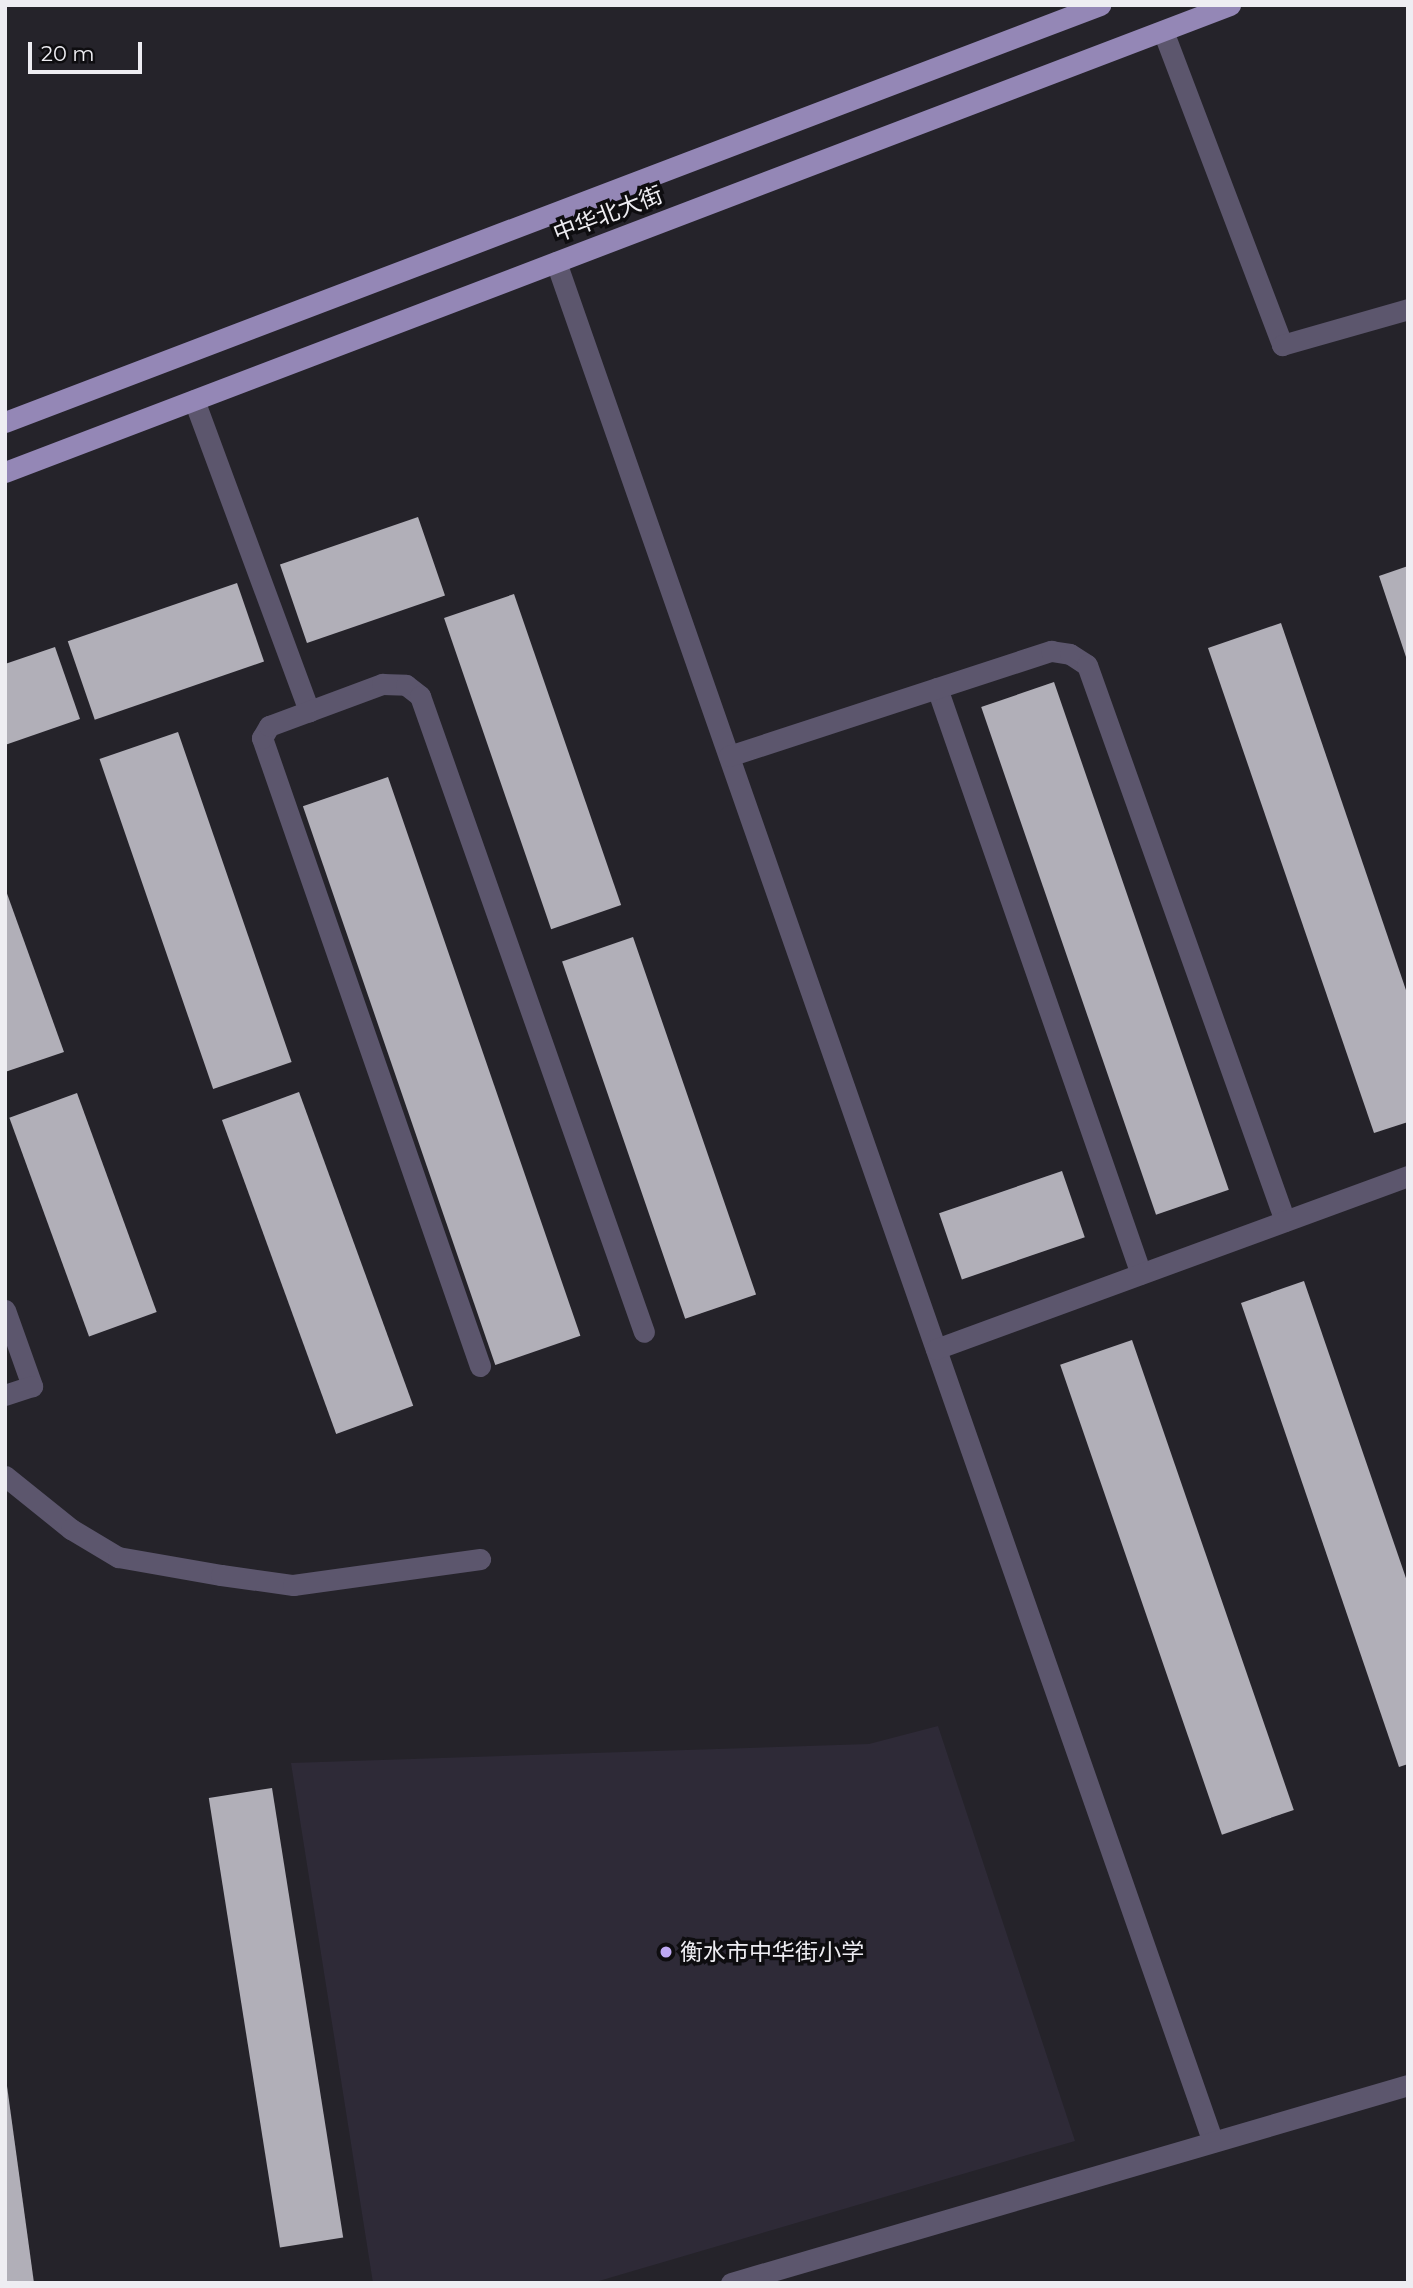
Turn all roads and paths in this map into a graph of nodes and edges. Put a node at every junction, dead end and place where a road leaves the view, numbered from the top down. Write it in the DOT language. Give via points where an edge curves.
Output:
graph roads {
  1 [pos="1100,5"];
  2 [pos="1230,5"];
  3 [pos="1163,30"];
  4 [pos="556,262"];
  5 [pos="1408,309"];
  6 [pos="194,400"];
  7 [pos="5,422"];
  8 [pos="5,472"];
  9 [pos="937,688"];
  10 [pos="309,711"];
  11 [pos="729,756"];
  12 [pos="1408,1176"];
  13 [pos="1285,1221"];
  14 [pos="1141,1274"];
  15 [pos="5,1310"];
  16 [pos="644,1332"];
  17 [pos="936,1349"];
  18 [pos="480,1366"];
  19 [pos="5,1395"];
  20 [pos="5,1476"];
  21 [pos="480,1559"];
  22 [pos="1408,2085"];
  23 [pos="1213,2142"];
  24 [pos="753,2280"];
  25 [pos="731,2283"];
  1 -- 7 [label="main road, 中华北大街"];
  2 -- 3 [label="main road, 中华北大街"];
  3 -- 4 [label="main road, 中华北大街"];
  3 -- 5 [label="street" via="1282,345"];
  4 -- 6 [label="main road, 中华北大街"];
  4 -- 11 [label="street"];
  6 -- 8 [label="main road, 中华北大街"];
  6 -- 10 [label="street"];
  9 -- 11 [label="street"];
  9 -- 13 [label="street" via="1051,651 1070,654 1087,665"];
  9 -- 14 [label="street"];
  10 -- 16 [label="street" via="382,684 406,685 420,695"];
  10 -- 18 [label="street" via="269,726 262,738"];
  11 -- 17 [label="street"];
  12 -- 13 [label="street"];
  13 -- 14 [label="street"];
  14 -- 17 [label="street"];
  15 -- 19 [label="street" via="32,1386"];
  17 -- 23 [label="street"];
  20 -- 21 [label="street" via="71,1529 118,1557 221,1575 293,1585"];
  22 -- 23 [label="street"];
  23 -- 24 [label="street"];
  24 -- 25 [label="street"];
}
